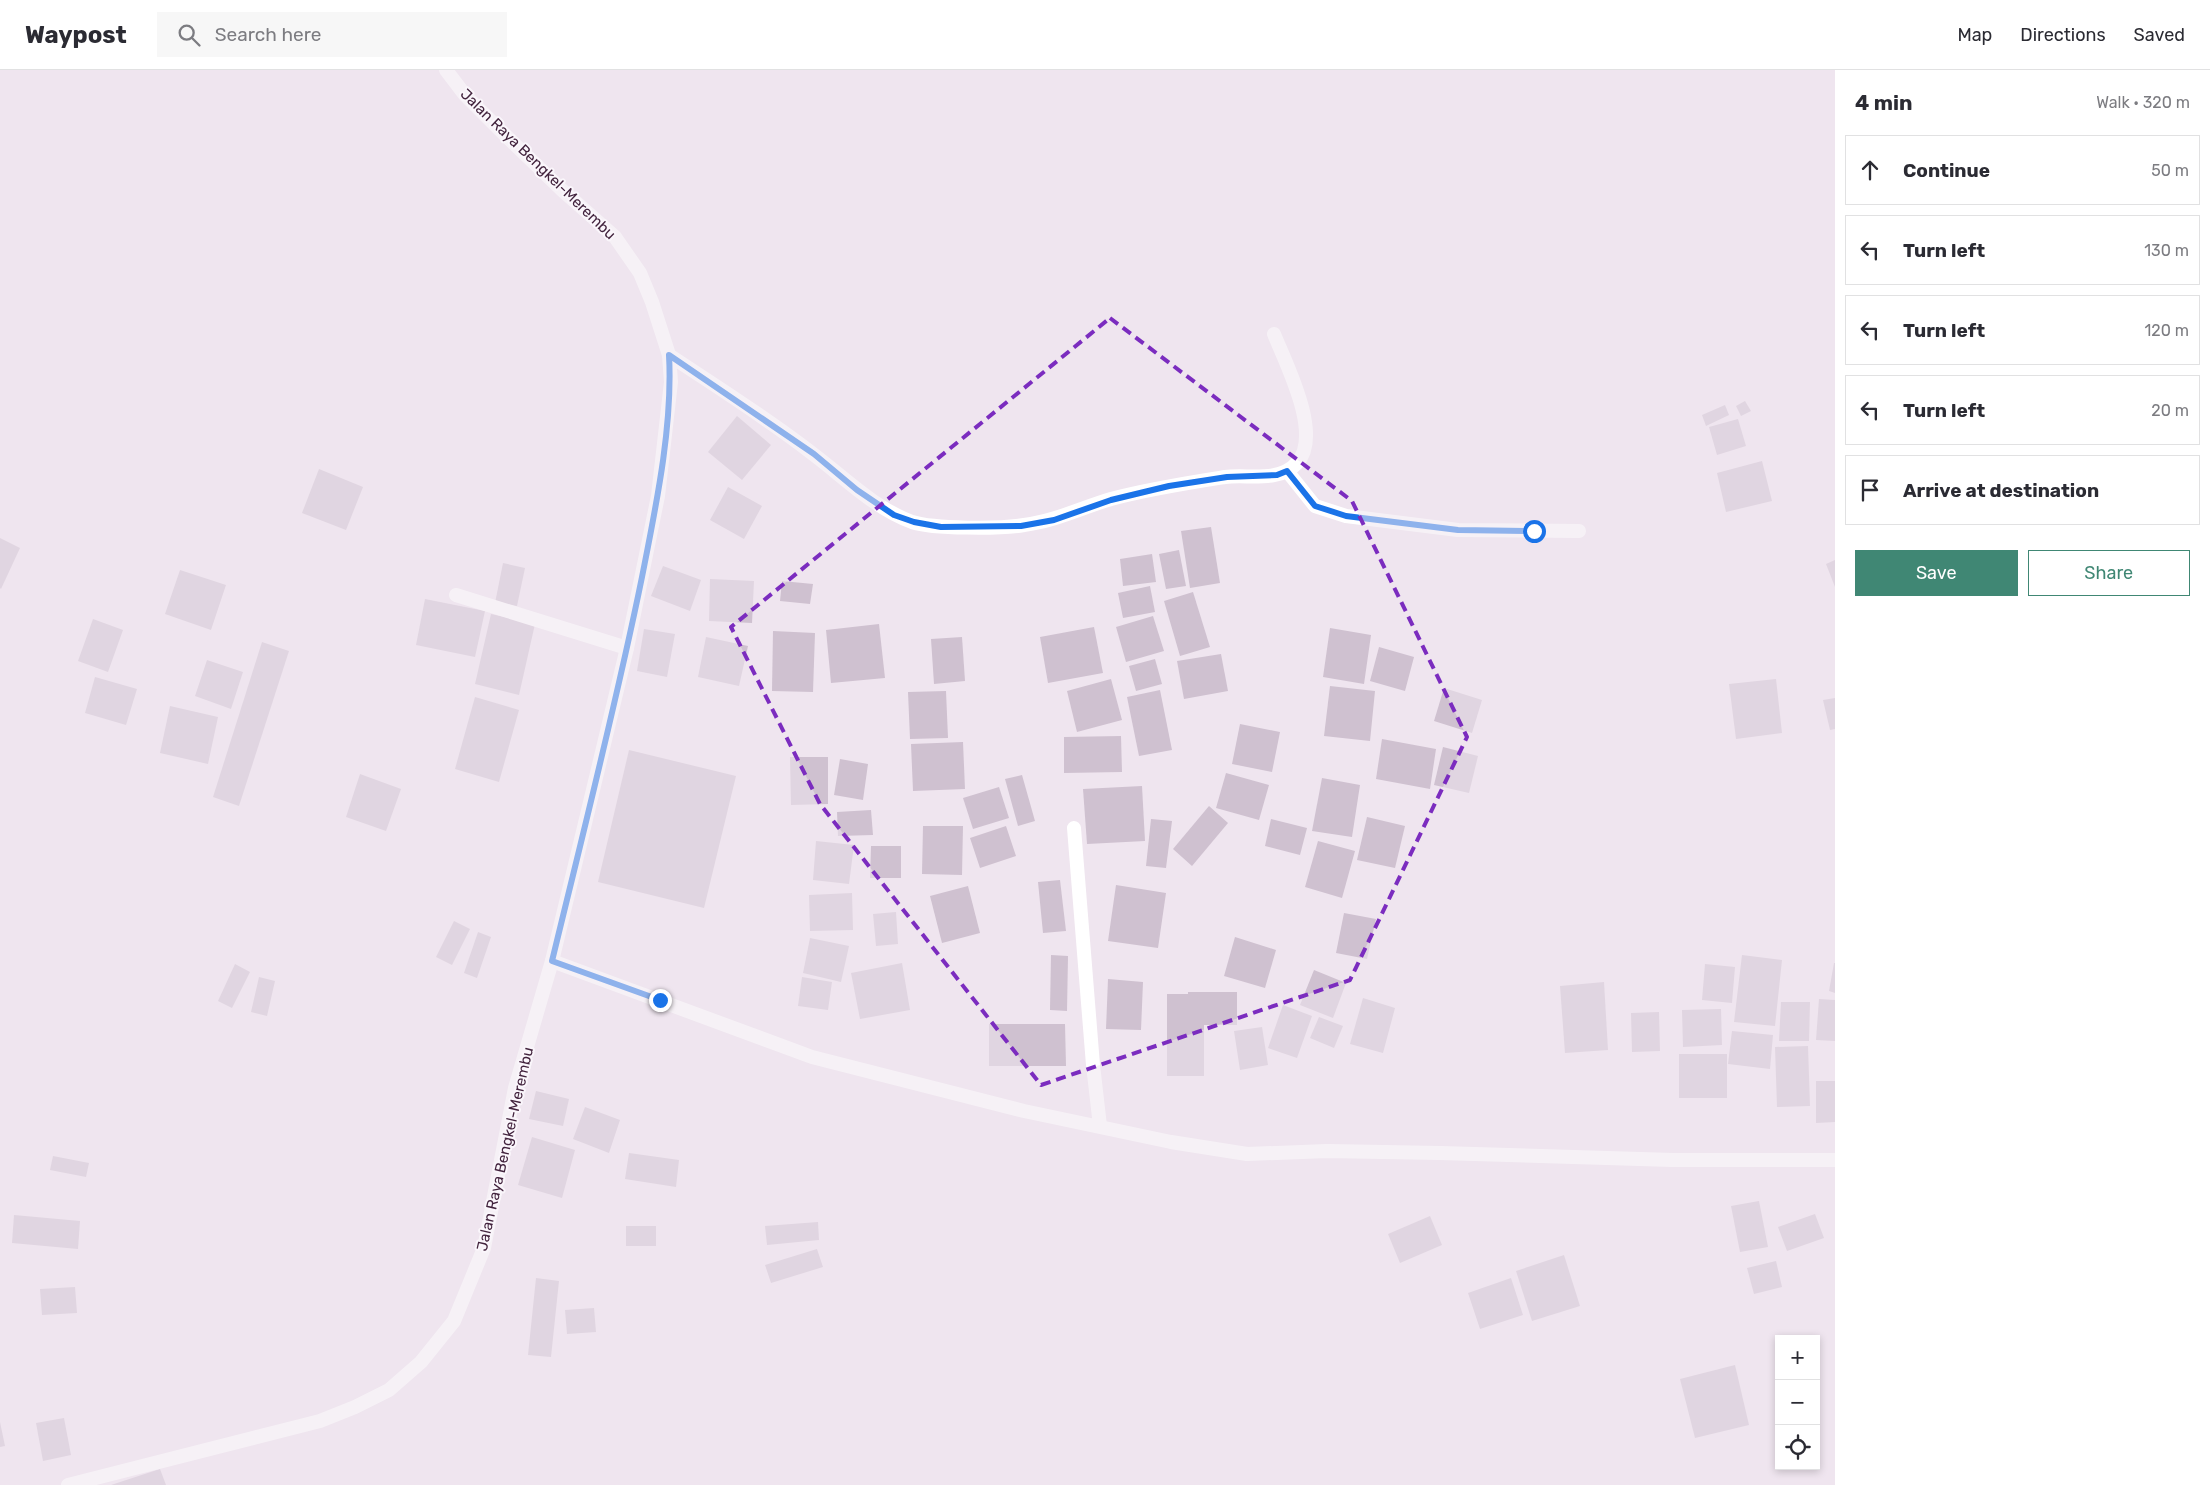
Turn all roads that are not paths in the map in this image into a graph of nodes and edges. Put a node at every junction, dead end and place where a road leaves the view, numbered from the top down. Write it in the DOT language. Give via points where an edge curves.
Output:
graph roads {
  1 [pos="446,70"];
  2 [pos="1274,334"];
  3 [pos="669,355"];
  4 [pos="1287,471"];
  5 [pos="1579,531"];
  6 [pos="456,595"];
  7 [pos="627,648"];
  8 [pos="1074,828"];
  9 [pos="552,961"];
  10 [pos="1100,1126"];
  11 [pos="1835,1160"];
  12 [pos="68,1485"];
  1 -- 3 [label="street, Jalan Raya Bengkel-Merembu" via="493,123 615,237 640,273 664,333"];
  2 -- 4 [label="street" via="1305,417 1307,437 1297,463"];
  3 -- 4 [label="street" via="814,454 857,490 894,515 914,522 941,527 1021,526 1054,520 1111,500 1169,486 1227,477 1277,475"];
  3 -- 7 [label="street, Jalan Raya Bengkel-Merembu" via="671,382 658,496"];
  4 -- 5 [label="street" via="1315,506 1346,516 1458,530"];
  6 -- 7 [label="street"];
  7 -- 9 [label="street, Jalan Raya Bengkel-Merembu"];
  8 -- 10 [label="street" via="1092,1064"];
  9 -- 10 [label="street" via="812,1057 1024,1111"];
  9 -- 12 [label="street, Jalan Raya Bengkel-Merembu" via="515,1088 484,1248 454,1321 421,1362 389,1390 320,1421"];
  10 -- 11 [label="street" via="1247,1154 1431,1152 1673,1160"];
}
